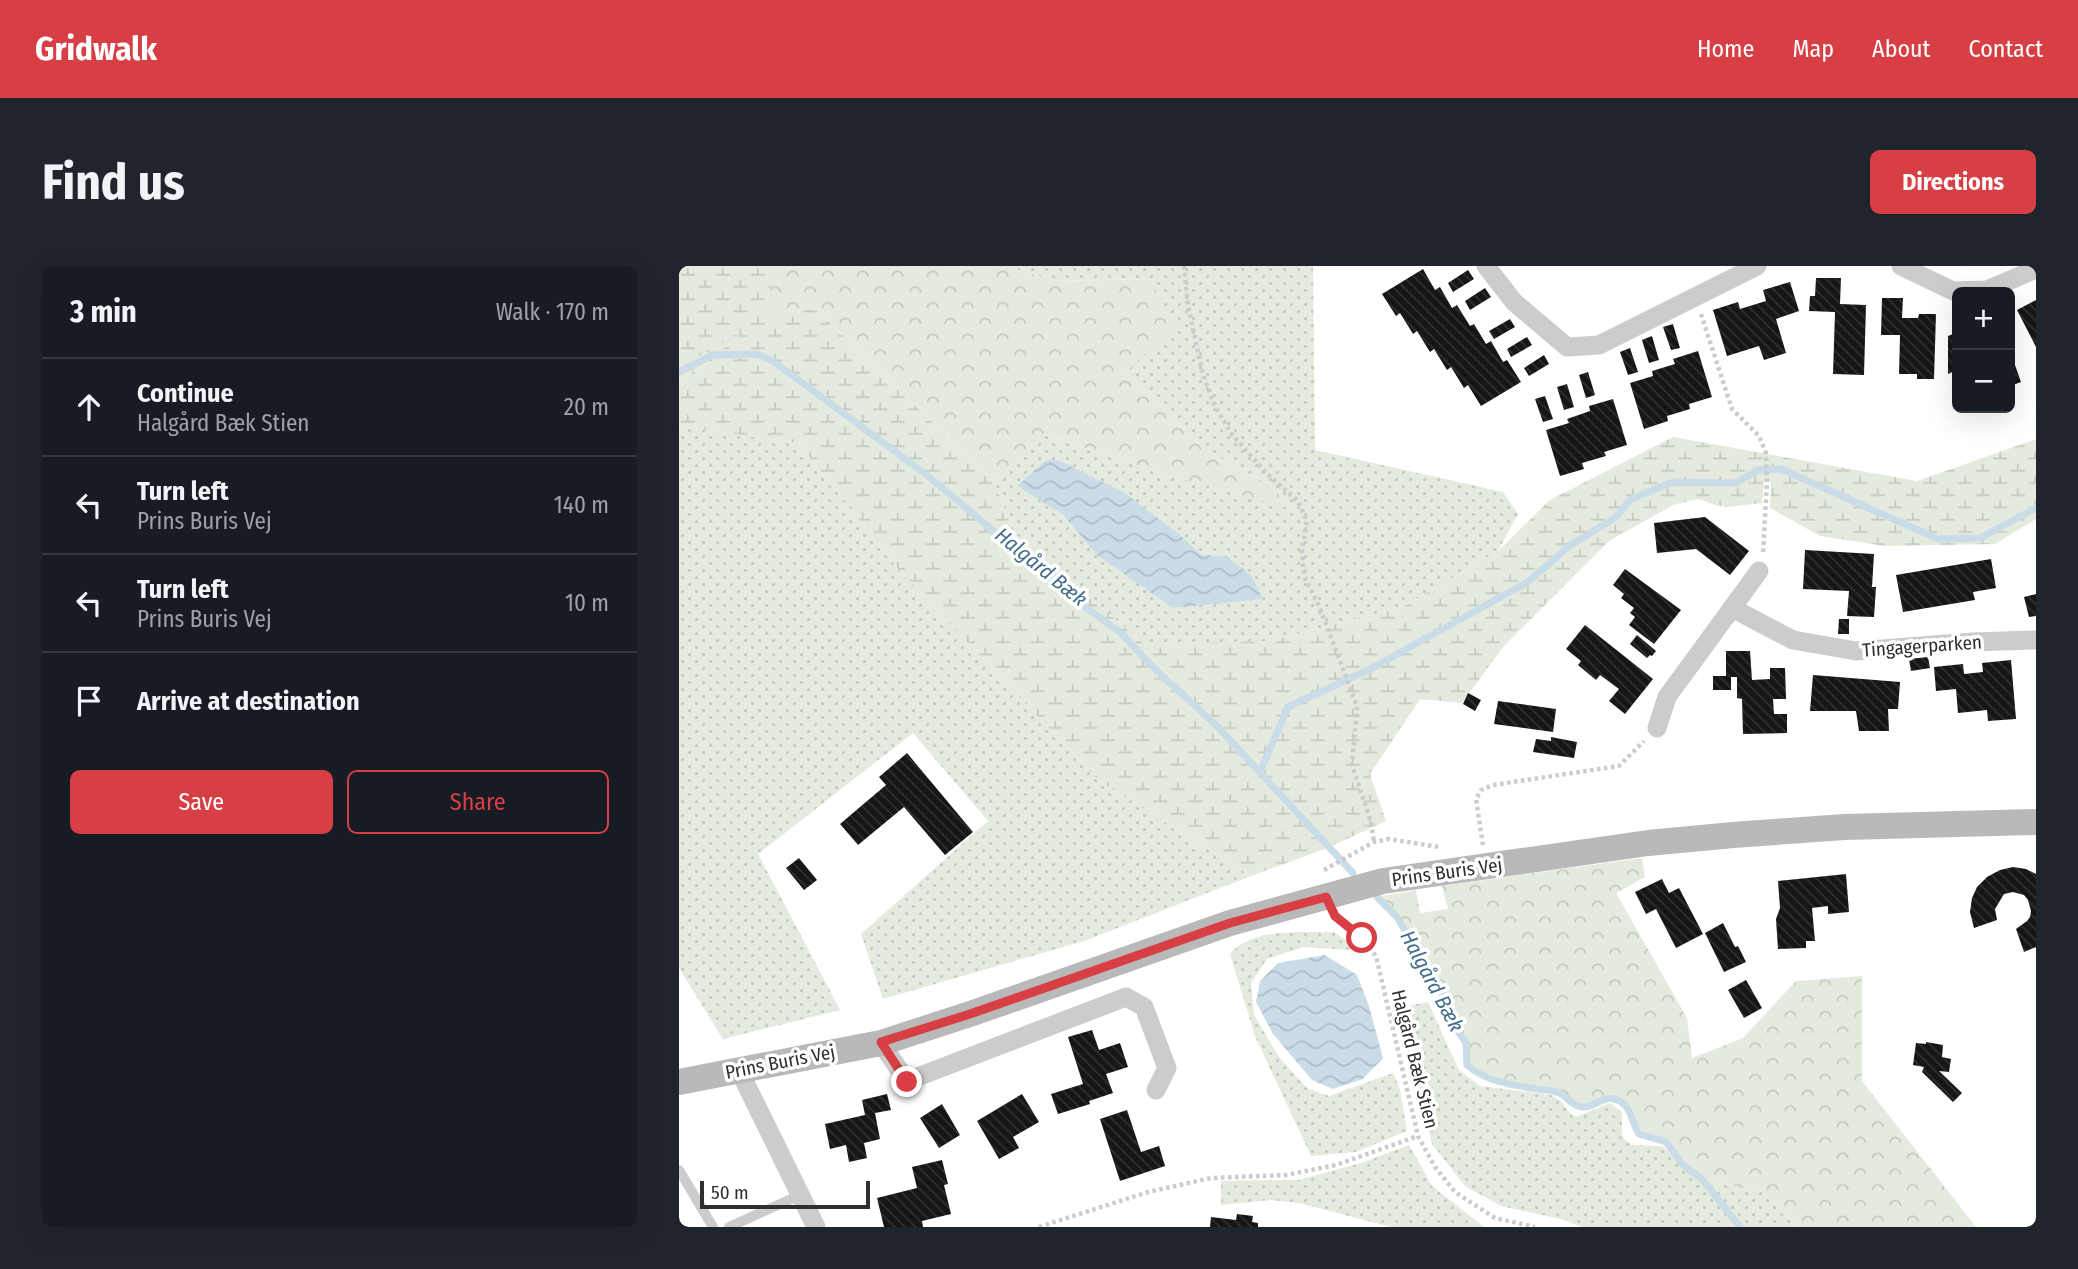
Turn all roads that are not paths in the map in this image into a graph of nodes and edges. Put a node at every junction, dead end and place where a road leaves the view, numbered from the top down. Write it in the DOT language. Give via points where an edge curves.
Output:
graph roads {
  1 [pos="1486,266"];
  2 [pos="1757,266"];
  3 [pos="1901,266"];
  4 [pos="2032,268"];
  5 [pos="1759,571"];
  6 [pos="1732,608"];
  7 [pos="2036,640"];
  8 [pos="1657,728"];
  9 [pos="2036,822"];
  10 [pos="881,1042"];
  11 [pos="739,1070"];
  12 [pos="679,1082"];
  13 [pos="1156,1090"];
  14 [pos="679,1170"];
  15 [pos="800,1195"];
  16 [pos="713,1227"];
  17 [pos="729,1227"];
  18 [pos="816,1227"];
  1 -- 2 [label="street" via="1514,302 1567,347 1599,345"];
  3 -- 4 [label="street" via="1953,291 1987,290"];
  5 -- 6 [label="street"];
  6 -- 7 [label="street, Tingagerparken" via="1793,640 1856,651"];
  6 -- 8 [label="street" via="1667,697"];
  9 -- 10 [label="street, Prins Buris Vej" via="1844,827 1648,844 1321,886 1230,923"];
  10 -- 11 [label="street, Prins Buris Vej"];
  10 -- 13 [label="street" via="907,1082 1126,997 1144,1007 1167,1068"];
  11 -- 12 [label="street, Prins Buris Vej"];
  11 -- 15 [label="street"];
  14 -- 16 [label="lane"];
  15 -- 17 [label="lane"];
  15 -- 18 [label="street"];
}
